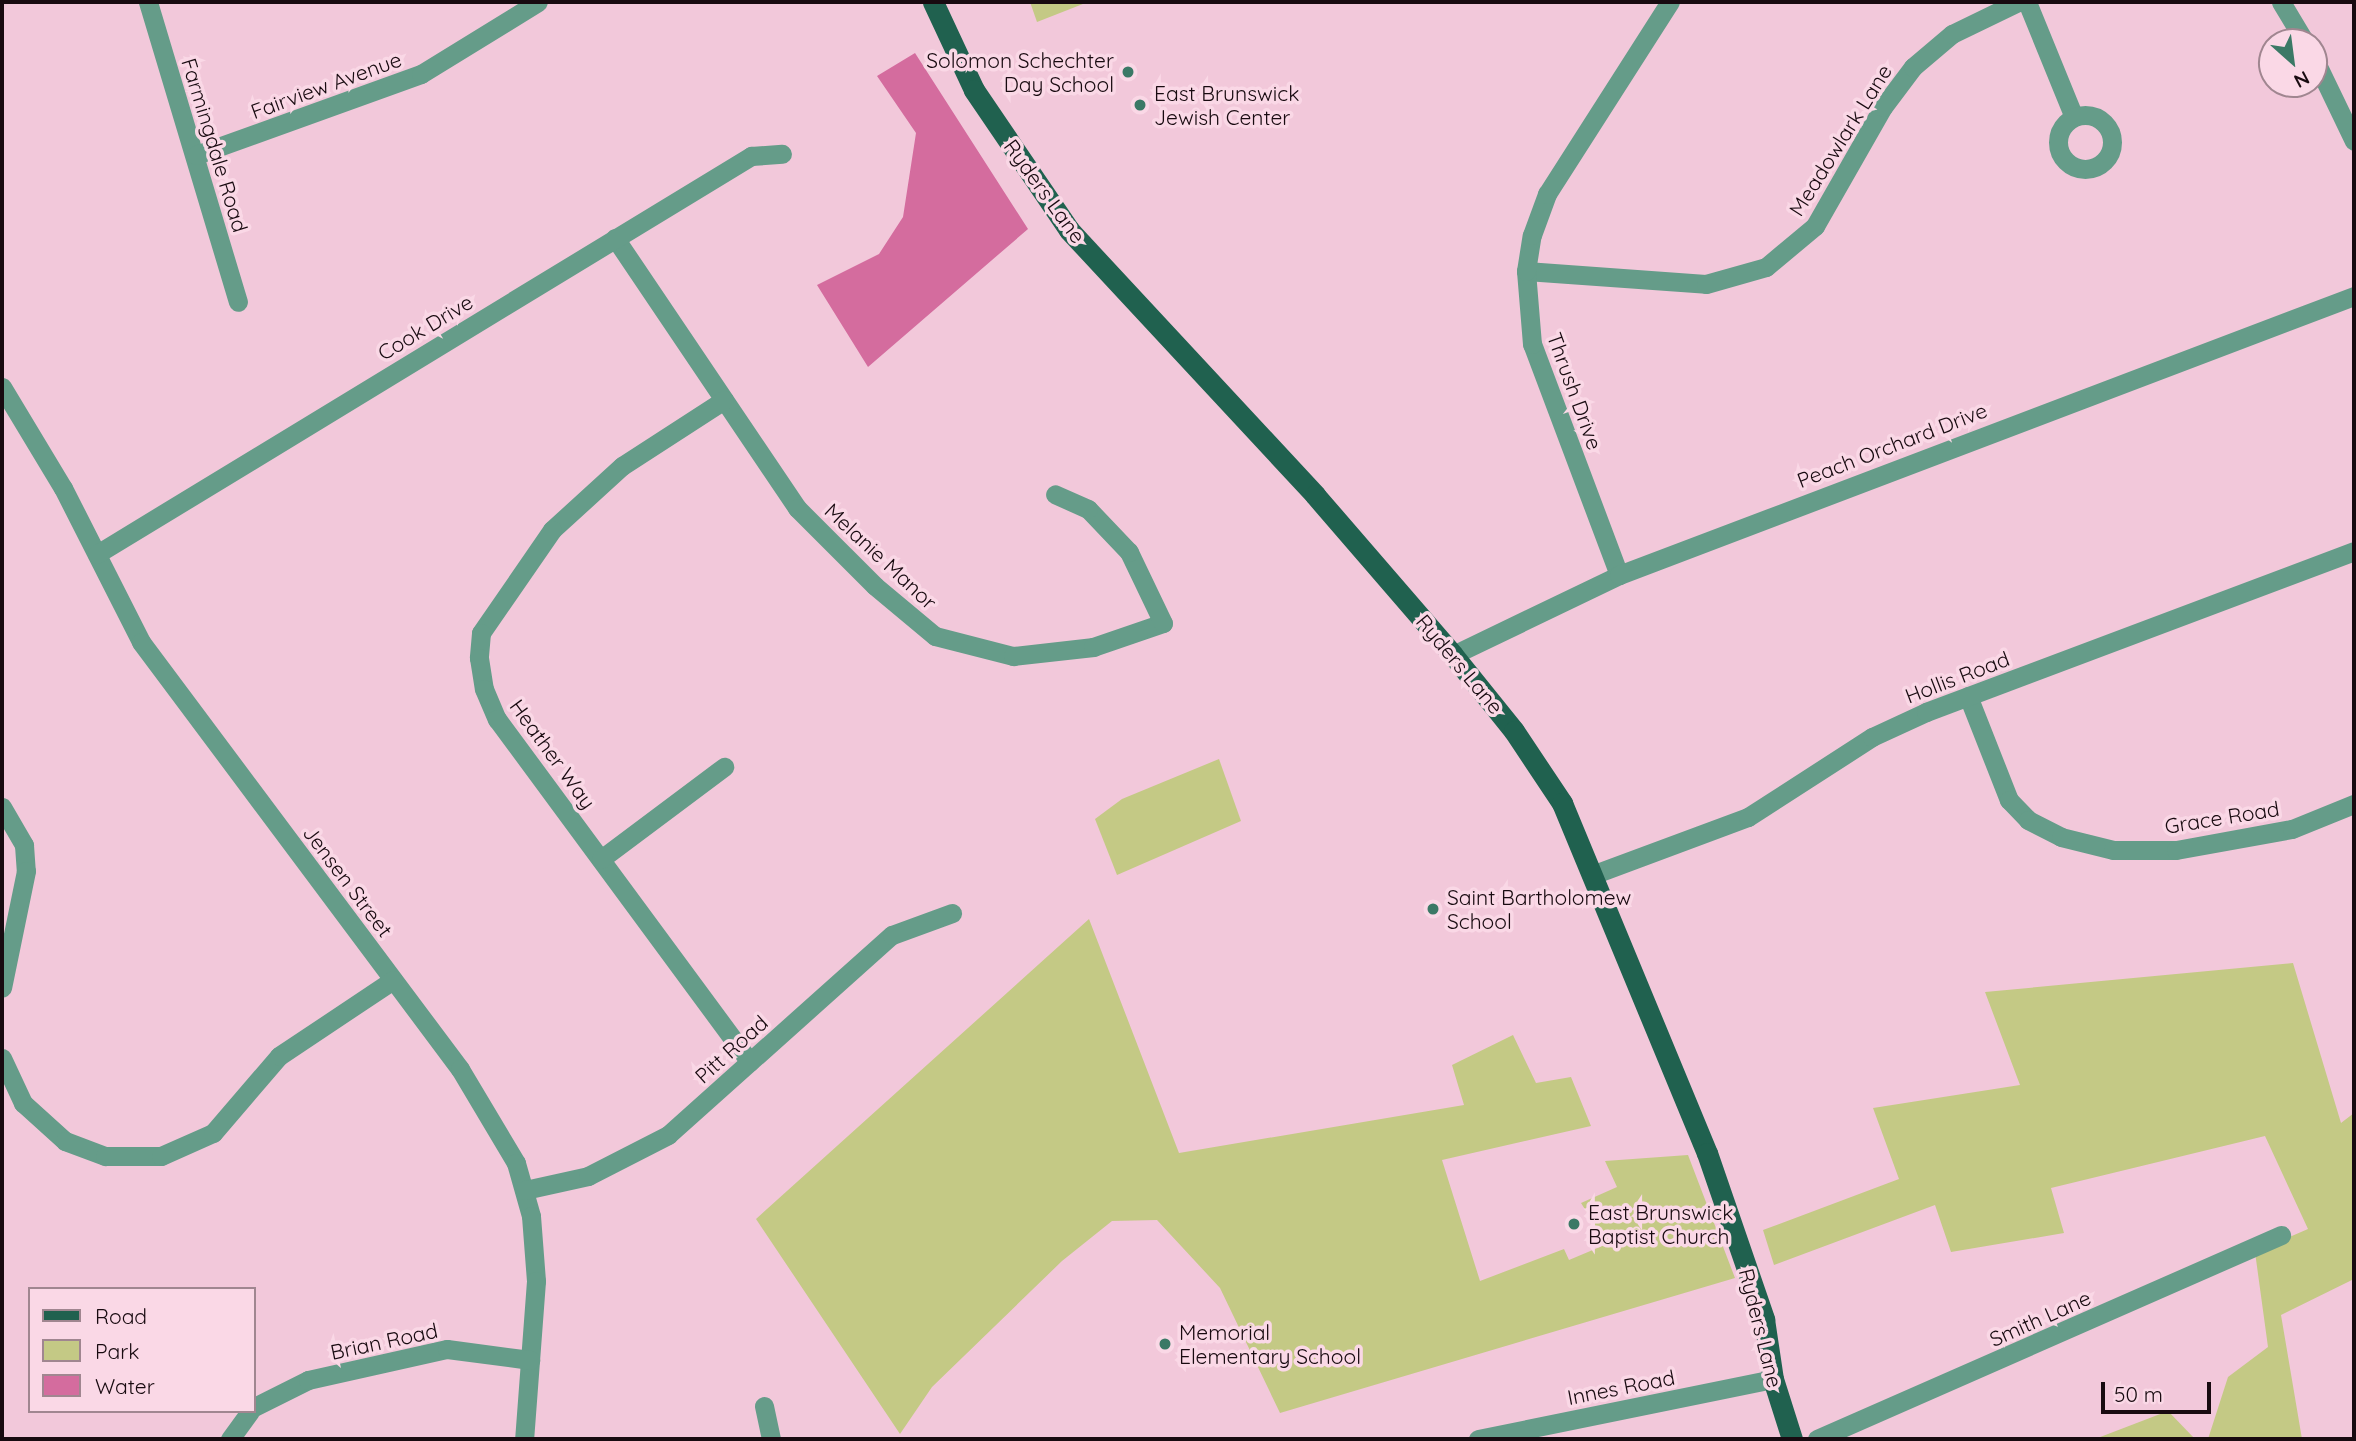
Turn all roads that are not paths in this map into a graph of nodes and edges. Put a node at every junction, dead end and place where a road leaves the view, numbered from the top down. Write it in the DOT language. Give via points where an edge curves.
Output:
graph roads {
  1 [pos="148,2"];
  2 [pos="538,2"];
  3 [pos="933,2"];
  4 [pos="1670,2"];
  5 [pos="2018,2"];
  6 [pos="2027,2"];
  7 [pos="2281,2"];
  8 [pos="2297,28"];
  9 [pos="2328,87"];
  10 [pos="2074,117"];
  11 [pos="2354,141"];
  12 [pos="782,154"];
  13 [pos="196,155"];
  14 [pos="615,238"];
  15 [pos="1526,271"];
  16 [pos="2354,296"];
  17 [pos="238,302"];
  18 [pos="2,387"];
  19 [pos="724,400"];
  20 [pos="1055,494"];
  21 [pos="2354,551"];
  22 [pos="97,554"];
  23 [pos="1619,575"];
  24 [pos="1453,654"];
  25 [pos="1968,696"];
  26 [pos="724,767"];
  27 [pos="2354,804"];
  28 [pos="2,807"];
  29 [pos="601,859"];
  30 [pos="1592,875"];
  31 [pos="952,913"];
  32 [pos="393,980"];
  33 [pos="2,988"];
  34 [pos="2,1058"];
  35 [pos="750,1062"];
  36 [pos="525,1190"];
  37 [pos="2281,1235"];
  38 [pos="530,1360"];
  39 [pos="1773,1380"];
  40 [pos="256,1406"];
  41 [pos="764,1406"];
  42 [pos="249,1413"];
  43 [pos="1503,1436"];
  44 [pos="230,1439"];
  45 [pos="524,1439"];
  46 [pos="771,1439"];
  47 [pos="1478,1439"];
  48 [pos="1792,1439"];
  49 [pos="1817,1439"];
  1 -- 13 [label="street, Farmingdale Road"];
  2 -- 13 [label="street, Fairview Avenue" via="421,74 365,98"];
  3 -- 24 [label="main road, Ryders Lane" via="974,90 1069,230 1315,495"];
  4 -- 15 [label="street, Thrush Drive" via="1547,194 1532,235"];
  5 -- 15 [label="street, Meadowlark Lane" via="1952,34 1913,67 1882,107 1815,226 1766,267 1737,279 1698,285"];
  6 -- 10 [label="street"];
  7 -- 8 [label="street"];
  9 -- 11 [label="street"];
  12 -- 14 [label="street, Cook Drive" via="751,156"];
  13 -- 17 [label="street, Farmingdale Road"];
  14 -- 19 [label="street, Melanie Manor"];
  14 -- 22 [label="street, Cook Drive"];
  15 -- 23 [label="street, Thrush Drive" via="1532,344"];
  16 -- 23 [label="street, Peach Orchard Drive"];
  18 -- 22 [label="street, Jensen Street" via="64,488"];
  19 -- 20 [label="street, Melanie Manor" via="797,508 875,586 935,636 1013,656 1093,647 1163,623 1129,552 1088,509"];
  19 -- 29 [label="street, Heather Way" via="622,466 552,530 481,632 484,689 496,719"];
  21 -- 25 [label="street, Hollis Road"];
  22 -- 32 [label="street, Jensen Street" via="141,642"];
  23 -- 24 [label="street, Peach Orchard Drive"];
  24 -- 30 [label="main road, Ryders Lane" via="1514,730 1562,803"];
  25 -- 27 [label="street, Grace Road" via="2009,800 2028,820 2061,837 2113,849 2176,850 2292,829"];
  25 -- 30 [label="street, Hollis Road" via="1872,737 1748,817"];
  26 -- 29 [label="street"];
  28 -- 33 [label="street" via="24,845 26,871"];
  29 -- 35 [label="street, Heather Way"];
  30 -- 39 [label="main road, Ryders Lane" via="1707,1153 1764,1319"];
  31 -- 35 [label="street, Pitt Road" via="892,935"];
  32 -- 34 [label="street" via="279,1056 213,1133 161,1156 119,1158 65,1141 23,1103"];
  32 -- 36 [label="street, Jensen Street" via="483,1104 516,1163"];
  35 -- 36 [label="street, Pitt Road" via="668,1135 589,1176"];
  36 -- 38 [label="street, Jensen Street" via="536,1281"];
  37 -- 49 [label="street, Smith Lane"];
  38 -- 40 [label="street, Brian Road" via="447,1349 308,1380"];
  38 -- 45 [label="street, Jensen Street"];
  39 -- 43 [label="street, Innes Road"];
  39 -- 48 [label="main road, Ryders Lane"];
  41 -- 46 [label="street"];
  42 -- 44 [label="street"];
  43 -- 47 [label="street, Innes Road"];
}
